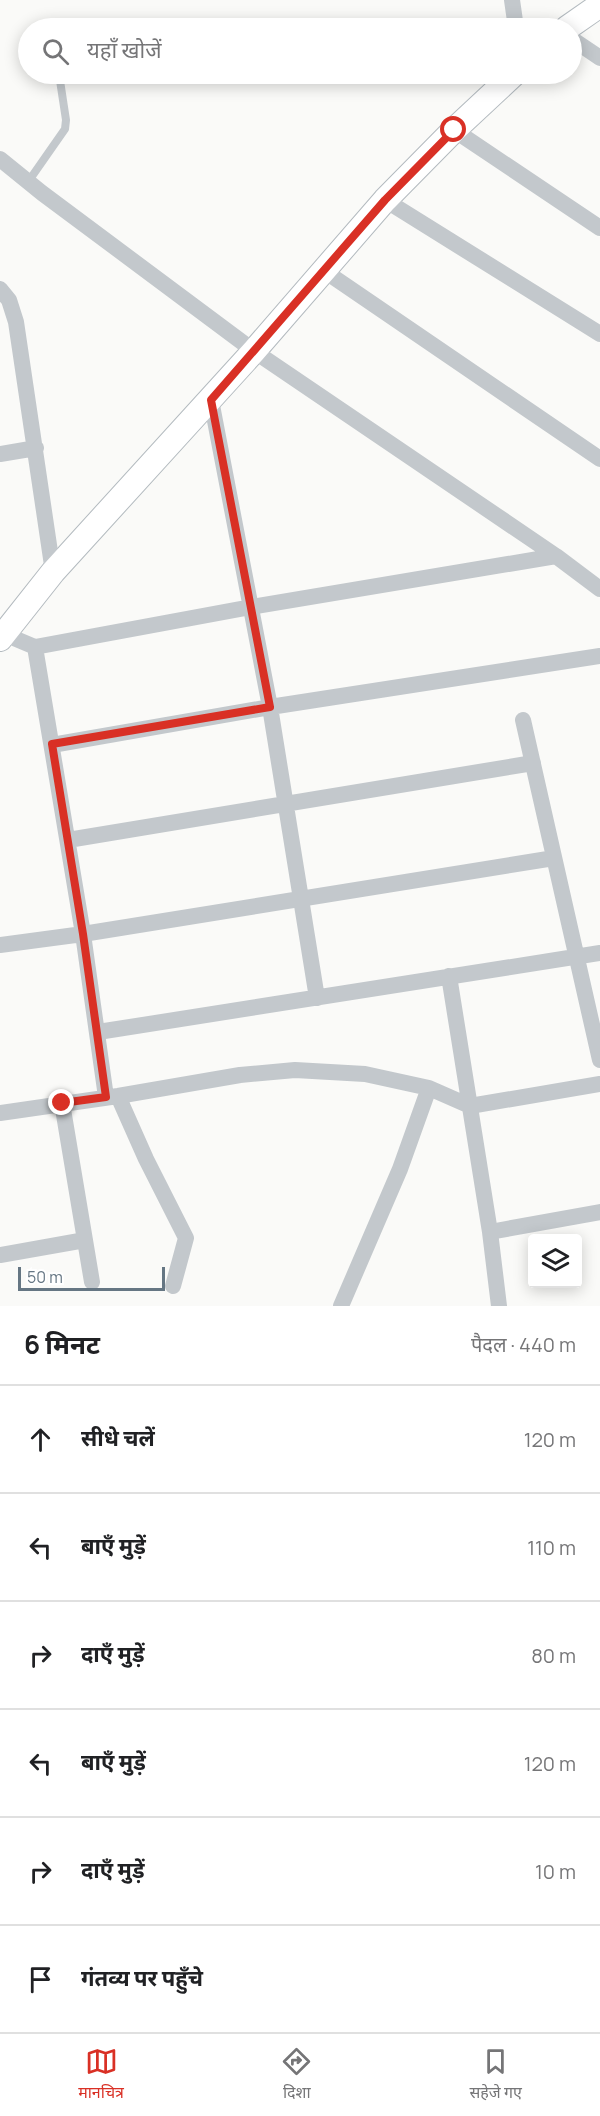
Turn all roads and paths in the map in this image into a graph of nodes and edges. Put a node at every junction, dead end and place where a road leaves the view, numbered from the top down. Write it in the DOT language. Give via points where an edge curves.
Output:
graph roads {
  1 [pos="512,0"];
  2 [pos="600,4"];
  3 [pos="515,18"];
  4 [pos="581,18"];
  5 [pos="582,46"];
  6 [pos="600,58"];
  7 [pos="61,84"];
  8 [pos="503,84"];
  9 [pos="454,130"];
  10 [pos="0,159"];
  11 [pos="28,182"];
  12 [pos="385,200"];
  13 [pos="600,228"];
  14 [pos="323,270"];
  15 [pos="0,289"];
  16 [pos="600,334"];
  17 [pos="254,351"];
  18 [pos="211,400"];
  19 [pos="36,448"];
  20 [pos="0,454"];
  21 [pos="600,459"];
  22 [pos="555,556"];
  23 [pos="53,573"];
  24 [pos="600,589"];
  25 [pos="251,607"];
  26 [pos="3,636"];
  27 [pos="35,647"];
  28 [pos="600,656"];
  29 [pos="270,707"];
  30 [pos="523,720"];
  31 [pos="52,744"];
  32 [pos="533,763"];
  33 [pos="286,804"];
  34 [pos="68,840"];
  35 [pos="554,858"];
  36 [pos="301,899"];
  37 [pos="83,934"];
  38 [pos="0,945"];
  39 [pos="600,953"];
  40 [pos="577,957"];
  41 [pos="449,976"];
  42 [pos="317,998"];
  43 [pos="98,1032"];
  44 [pos="600,1060"];
  45 [pos="600,1084"];
  46 [pos="429,1088"];
  47 [pos="112,1097"];
  48 [pos="62,1103"];
  49 [pos="470,1106"];
  50 [pos="0,1113"];
  51 [pos="600,1212"];
  52 [pos="490,1232"];
  53 [pos="85,1240"];
  54 [pos="0,1255"];
  55 [pos="92,1282"];
  56 [pos="173,1286"];
  57 [pos="341,1306"];
  58 [pos="499,1306"];
  1 -- 3 [label="street"];
  2 -- 4 [label="street"];
  5 -- 6 [label="street"];
  7 -- 11 [label="lane" via="64,129"];
  8 -- 9 [label="street"];
  9 -- 12 [label="street"];
  9 -- 13 [label="street"];
  10 -- 11 [label="street"];
  11 -- 17 [label="street"];
  12 -- 14 [label="street"];
  12 -- 16 [label="street"];
  14 -- 17 [label="street"];
  14 -- 21 [label="street"];
  15 -- 19 [label="street" via="9,300 16,322"];
  17 -- 18 [label="street"];
  17 -- 22 [label="street"];
  18 -- 23 [label="street"];
  18 -- 25 [label="street"];
  19 -- 20 [label="street"];
  19 -- 23 [label="street"];
  22 -- 24 [label="street"];
  22 -- 25 [label="street"];
  23 -- 26 [label="street"];
  25 -- 27 [label="street"];
  25 -- 29 [label="street"];
  26 -- 27 [label="street"];
  27 -- 31 [label="street"];
  28 -- 29 [label="street"];
  29 -- 31 [label="street"];
  29 -- 33 [label="street"];
  30 -- 32 [label="street"];
  31 -- 34 [label="street"];
  32 -- 33 [label="street"];
  32 -- 35 [label="street"];
  33 -- 34 [label="street"];
  33 -- 36 [label="street"];
  34 -- 37 [label="street"];
  35 -- 36 [label="street"];
  35 -- 40 [label="street"];
  36 -- 37 [label="street"];
  36 -- 42 [label="street"];
  37 -- 38 [label="street"];
  37 -- 43 [label="street"];
  39 -- 40 [label="street"];
  40 -- 41 [label="street"];
  40 -- 44 [label="street"];
  41 -- 42 [label="street"];
  41 -- 49 [label="street"];
  42 -- 43 [label="street"];
  43 -- 47 [label="street"];
  45 -- 49 [label="street"];
  46 -- 47 [label="street" via="365,1074 295,1070 240,1075"];
  46 -- 49 [label="street"];
  46 -- 57 [label="street" via="400,1169"];
  47 -- 48 [label="street"];
  47 -- 56 [label="street" via="186,1238"];
  48 -- 50 [label="street"];
  48 -- 53 [label="street"];
  49 -- 52 [label="street"];
  51 -- 52 [label="street"];
  52 -- 58 [label="street"];
  53 -- 54 [label="street"];
  53 -- 55 [label="street"];
}
